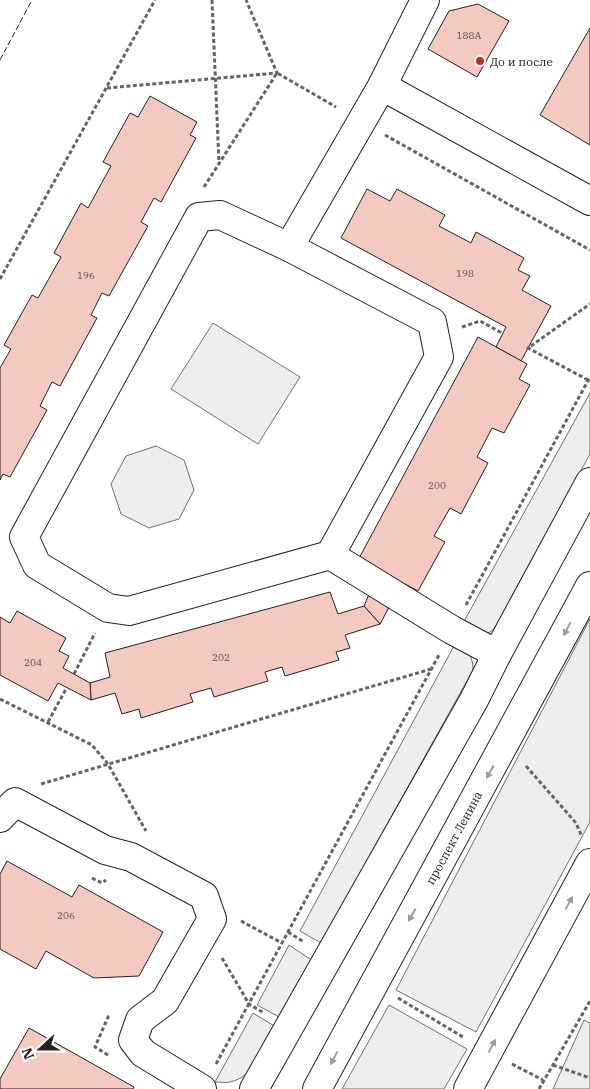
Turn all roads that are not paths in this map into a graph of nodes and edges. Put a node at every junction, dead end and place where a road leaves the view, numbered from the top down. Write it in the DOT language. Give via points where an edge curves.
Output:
graph roads {
  1 [pos="425,0"];
  2 [pos="382,86"];
  3 [pos="590,201"];
  4 [pos="290,247"];
  5 [pos="590,482"];
  6 [pos="330,555"];
  7 [pos="590,586"];
  8 [pos="497,654"];
  9 [pos="0,818"];
  10 [pos="586,851"];
  11 [pos="207,1080"];
  12 [pos="254,1089"];
  13 [pos="318,1089"];
  14 [pos="468,1089"];
  1 -- 2 [label="main road"];
  2 -- 3 [label="main road"];
  2 -- 4 [label="main road"];
  4 -- 6 [label="main road" via="432,322 439,357"];
  4 -- 6 [label="main road" via="220,215 199,217 24,537 37,565 108,608 130,611"];
  5 -- 8 [label="main road"];
  6 -- 8 [label="main road"];
  7 -- 13 [label="main road, проспект Ленина, one-way"];
  8 -- 12 [label="main road"];
  9 -- 11 [label="main road" via="15,802 105,850 131,857 204,896 207,926 165,1001 140,1020 133,1040 143,1053"];
  14 -- 10 [label="main road, one-way"];
}
